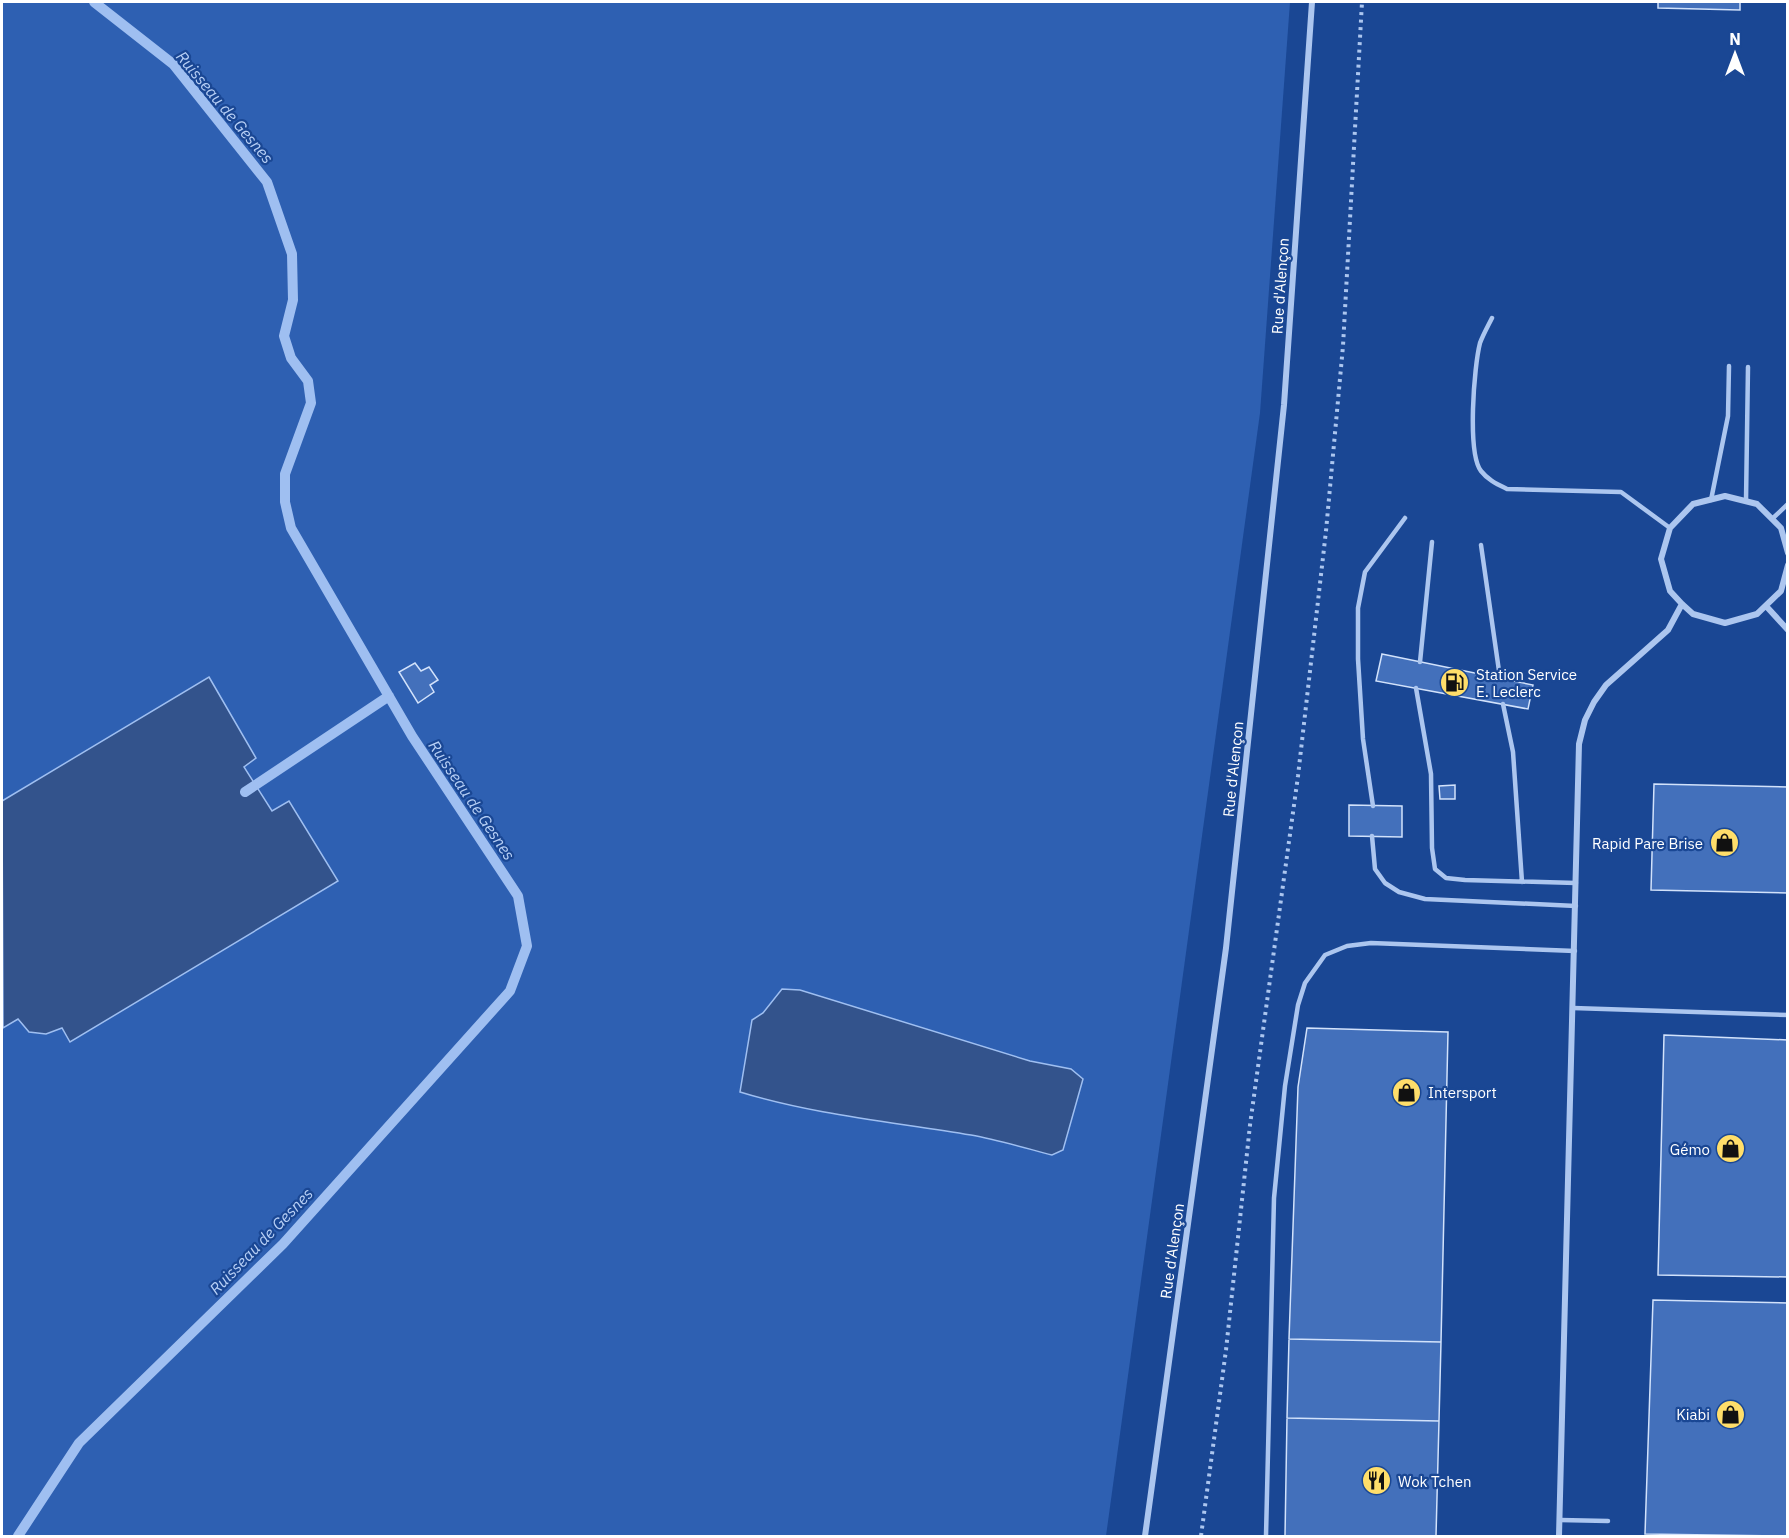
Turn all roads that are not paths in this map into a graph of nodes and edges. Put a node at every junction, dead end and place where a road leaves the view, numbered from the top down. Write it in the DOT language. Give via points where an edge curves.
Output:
graph roads {
  1 [pos="1312,2"];
  2 [pos="1492,318"];
  3 [pos="1729,366"];
  4 [pos="1748,367"];
  5 [pos="1711,500"];
  6 [pos="1746,501"];
  7 [pos="1788,504"];
  8 [pos="1405,518"];
  9 [pos="1772,519"];
  10 [pos="1670,528"];
  11 [pos="1432,542"];
  12 [pos="1481,544"];
  13 [pos="1788,553"];
  14 [pos="1788,565"];
  15 [pos="1682,604"];
  16 [pos="1766,606"];
  17 [pos="1788,630"];
  18 [pos="1420,662"];
  19 [pos="1500,678"];
  20 [pos="1416,688"];
  21 [pos="1503,704"];
  22 [pos="1373,806"];
  23 [pos="1372,836"];
  24 [pos="1522,882"];
  25 [pos="1576,883"];
  26 [pos="1576,906"];
  27 [pos="1575,951"];
  28 [pos="1573,1008"];
  29 [pos="1788,1015"];
  30 [pos="1560,1520"];
  31 [pos="1608,1521"];
  32 [pos="1145,1536"];
  33 [pos="1266,1536"];
  34 [pos="1559,1536"];
  1 -- 32 [label="street, Rue d'Alençon" via="1284,405 1227,937"];
  2 -- 10 [label="lane" via="1480,343 1473,397 1473,449 1479,470 1492,483 1507,489 1621,492"];
  3 -- 5 [label="lane" via="1728,416"];
  4 -- 6 [label="lane"];
  5 -- 6 [label="street" via="1725,496"];
  5 -- 10 [label="street" via="1693,504"];
  6 -- 9 [label="street" via="1757,504"];
  7 -- 9 [label="lane"];
  8 -- 22 [label="lane" via="1365,572 1358,608 1363,739"];
  9 -- 13 [label="street" via="1781,528"];
  10 -- 15 [label="street" via="1661,559 1670,591"];
  11 -- 18 [label="lane"];
  12 -- 19 [label="lane"];
  14 -- 16 [label="street" via="1781,591"];
  15 -- 16 [label="street" via="1693,614 1725,623 1757,614"];
  15 -- 25 [label="street" via="1668,630 1606,685 1585,720 1579,744"];
  16 -- 17 [label="street"];
  20 -- 24 [label="lane" via="1431,774 1435,869 1446,878"];
  21 -- 24 [label="lane" via="1513,752"];
  23 -- 26 [label="lane" via="1376,869 1385,883 1399,892 1425,899"];
  24 -- 25 [label="lane"];
  25 -- 26 [label="street"];
  26 -- 27 [label="street"];
  27 -- 28 [label="street"];
  27 -- 33 [label="lane" via="1371,943 1347,946 1325,955 1305,983 1285,1086 1274,1198"];
  28 -- 29 [label="lane"];
  28 -- 30 [label="street"];
  30 -- 31 [label="lane"];
  30 -- 34 [label="street"];
}
